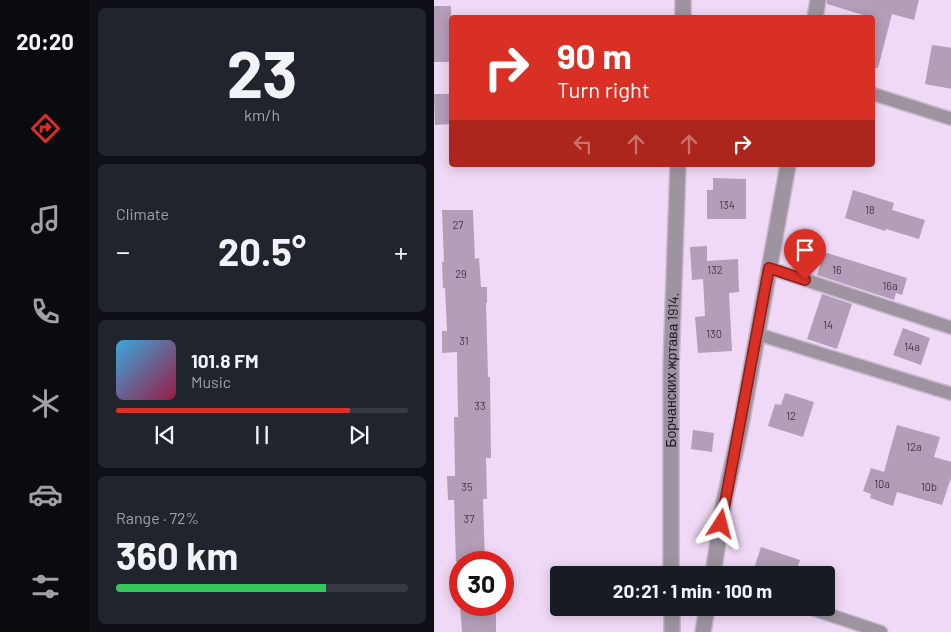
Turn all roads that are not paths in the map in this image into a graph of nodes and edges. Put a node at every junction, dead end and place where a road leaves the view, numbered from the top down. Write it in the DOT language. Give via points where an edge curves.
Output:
graph roads {
  1 [pos="683,0"];
  2 [pos="818,0"];
  3 [pos="683,15"];
  4 [pos="816,15"];
  5 [pos="875,95"];
  6 [pos="951,119"];
  7 [pos="678,167"];
  8 [pos="788,167"];
  9 [pos="769,268"];
  10 [pos="951,328"];
  11 [pos="757,334"];
  12 [pos="951,394"];
  13 [pos="671,566"];
  14 [pos="715,566"];
  15 [pos="672,616"];
  16 [pos="706,616"];
  17 [pos="833,616"];
  18 [pos="672,632"];
  19 [pos="703,632"];
  20 [pos="881,632"];
  1 -- 3 [label="street"];
  2 -- 4 [label="street"];
  5 -- 6 [label="lane"];
  7 -- 13 [label="street, Борчанских жртава 1914." via="671,366"];
  8 -- 9 [label="street"];
  9 -- 10 [label="lane"];
  9 -- 11 [label="street"];
  11 -- 12 [label="lane"];
  11 -- 14 [label="street" via="723,507"];
  15 -- 18 [label="street"];
  16 -- 19 [label="street"];
  17 -- 20 [label="lane"];
}
